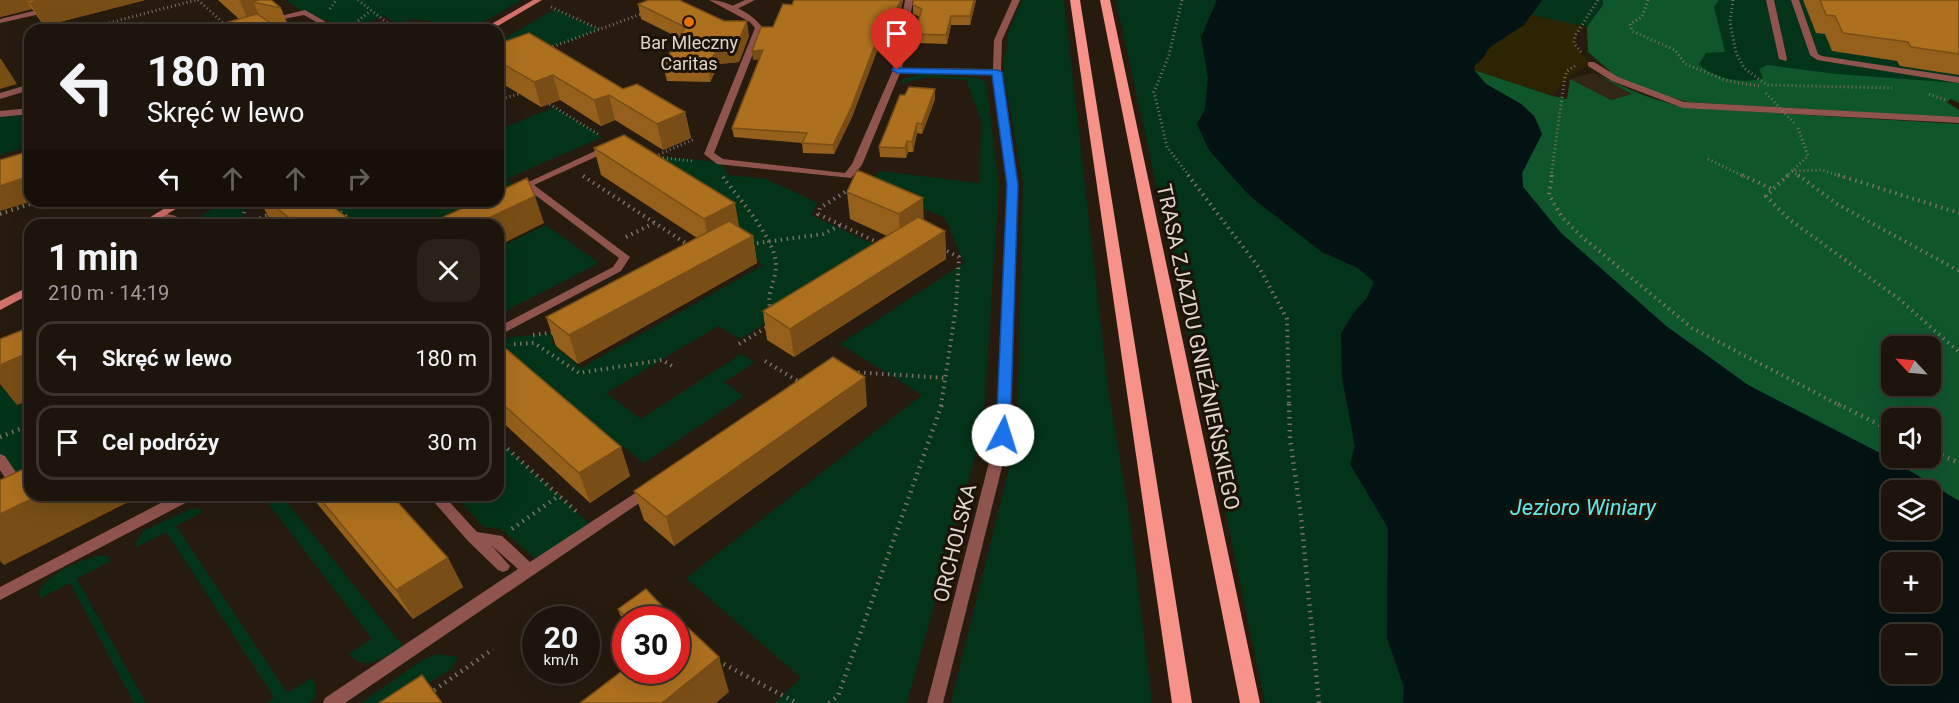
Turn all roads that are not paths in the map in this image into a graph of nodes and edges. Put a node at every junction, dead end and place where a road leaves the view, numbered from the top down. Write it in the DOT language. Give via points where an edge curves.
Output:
graph roads {
  1 [pos="538,0"];
  2 [pos="713,0"];
  3 [pos="751,0"];
  4 [pos="909,0"];
  5 [pos="1016,0"];
  6 [pos="1075,0"];
  7 [pos="1105,0"];
  8 [pos="1770,0"];
  9 [pos="1796,0"];
  10 [pos="57,7"];
  11 [pos="730,9"];
  12 [pos="0,21"];
  13 [pos="255,23"];
  14 [pos="326,24"];
  15 [pos="496,24"];
  16 [pos="1783,59"];
  17 [pos="1591,64"];
  18 [pos="897,70"];
  19 [pos="997,72"];
  20 [pos="1959,80"];
  21 [pos="24,89"];
  22 [pos="0,96"];
  23 [pos="24,112"];
  24 [pos="0,114"];
  25 [pos="1959,120"];
  26 [pos="615,145"];
  27 [pos="174,207"];
  28 [pos="160,215"];
  29 [pos="153,219"];
  30 [pos="173,219"];
  31 [pos="24,292"];
  32 [pos="0,306"];
  33 [pos="504,329"];
  34 [pos="0,459"];
  35 [pos="662,481"];
  36 [pos="24,495"];
  37 [pos="177,501"];
  38 [pos="440,501"];
  39 [pos="473,537"];
  40 [pos="503,566"];
  41 [pos="529,570"];
  42 [pos="0,594"];
  43 [pos="331,703"];
  44 [pos="934,703"];
  45 [pos="1182,703"];
  46 [pos="1250,703"];
  1 -- 15 [label="street"];
  2 -- 11 [label="street"];
  3 -- 11 [label="street"];
  4 -- 18 [label="street"];
  5 -- 19 [label="street, ORCHOLSKA" via="998,40"];
  6 -- 45 [label="main road"];
  7 -- 46 [label="main road, TRASA ZJAZDU GNIEŹNIEŃSKIEGO"];
  8 -- 16 [label="street"];
  9 -- 20 [label="street" via="1814,55 1820,58"];
  10 -- 12 [label="street"];
  11 -- 18 [label="street" via="753,20 759,28 709,154 720,162 848,176 857,165"];
  13 -- 14 [label="street" via="305,12"];
  17 -- 25 [label="street" via="1615,79 1683,105"];
  18 -- 19 [label="street"];
  19 -- 44 [label="street, ORCHOLSKA" via="1012,185 1003,435"];
  21 -- 22 [label="street"];
  23 -- 24 [label="street"];
  26 -- 33 [label="street" via="527,185 625,257 617,269"];
  27 -- 28 [label="street"];
  28 -- 29 [label="street"];
  28 -- 30 [label="street"];
  31 -- 32 [label="street"];
  34 -- 36 [label="street"];
  35 -- 41 [label="street"];
  37 -- 42 [label="street"];
  38 -- 39 [label="street"];
  39 -- 40 [label="street"];
  39 -- 41 [label="street" via="497,540"];
  41 -- 43 [label="street"];
}
